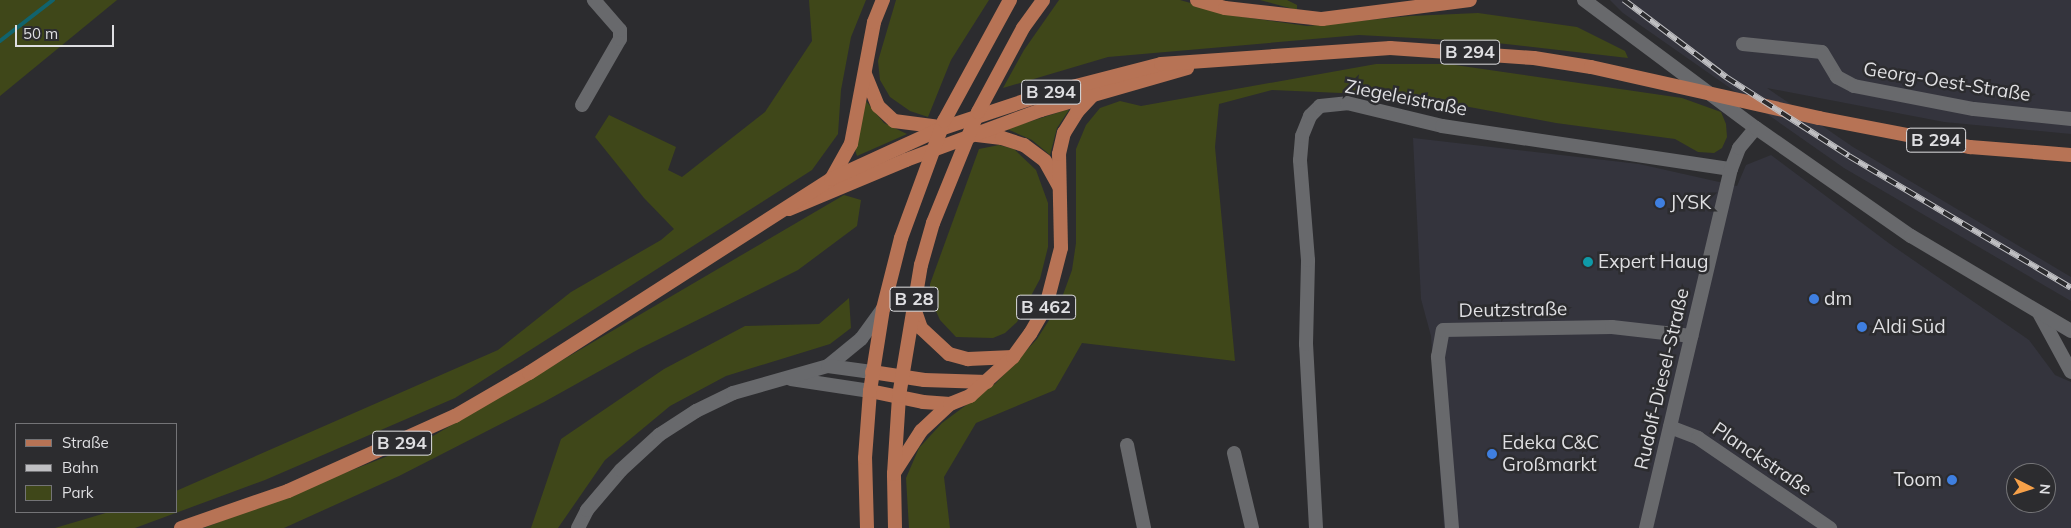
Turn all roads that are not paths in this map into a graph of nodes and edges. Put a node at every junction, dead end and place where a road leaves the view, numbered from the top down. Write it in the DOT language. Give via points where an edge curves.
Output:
graph roads {
  1 [pos="594,0"];
  2 [pos="882,0"];
  3 [pos="1010,0"];
  4 [pos="1043,0"];
  5 [pos="1197,0"];
  6 [pos="1233,0"];
  7 [pos="1470,0"];
  8 [pos="1584,0"];
  9 [pos="1246,9"];
  10 [pos="1743,44"];
  11 [pos="1205,62"];
  12 [pos="864,69"];
  13 [pos="1095,93"];
  14 [pos="582,105"];
  15 [pos="2071,119"];
  16 [pos="943,128"];
  17 [pos="1756,128"];
  18 [pos="971,135"];
  19 [pos="2071,155"];
  20 [pos="1731,168"];
  21 [pos="831,179"];
  22 [pos="1060,186"];
  23 [pos="781,212"];
  24 [pos="913,305"];
  25 [pos="883,309"];
  26 [pos="2038,312"];
  27 [pos="2071,330"];
  28 [pos="1691,336"];
  29 [pos="1013,357"];
  30 [pos="828,366"];
  31 [pos="872,372"];
  32 [pos="2071,372"];
  33 [pos="902,377"];
  34 [pos="785,378"];
  35 [pos="986,382"];
  36 [pos="870,391"];
  37 [pos="899,396"];
  38 [pos="950,404"];
  39 [pos="1670,427"];
  40 [pos="1127,445"];
  41 [pos="1234,453"];
  42 [pos="894,474"];
  43 [pos="181,528"];
  44 [pos="578,528"];
  45 [pos="867,528"];
  46 [pos="895,528"];
  47 [pos="1144,528"];
  48 [pos="1252,528"];
  49 [pos="1316,528"];
  50 [pos="1452,528"];
  51 [pos="1646,528"];
  52 [pos="1830,528"];
  1 -- 14 [label="street" via="620,30 620,39"];
  2 -- 12 [label="main road"];
  3 -- 25 [label="main road, B 28" via="958,91 916,193"];
  4 -- 24 [label="main road, B 28" via="995,77 950,178 933,223"];
  5 -- 9 [label="main road" via="1225,8"];
  6 -- 9 [label="main road"];
  7 -- 9 [label="main road" via="1322,19"];
  8 -- 17 [label="street"];
  10 -- 15 [label="street, Georg-Oest-Straße" via="1822,52 1837,77 1854,86 1974,109"];
  11 -- 13 [label="main road, B 294"];
  11 -- 16 [label="main road, B 294" via="1161,64 1120,73"];
  11 -- 19 [label="main road, B 294" via="1290,53 1390,48 1534,58 1970,146 2054,156"];
  12 -- 16 [label="main road" via="869,91 878,106 894,121"];
  12 -- 21 [label="main road" via="851,144"];
  13 -- 18 [label="main road, B 294"];
  13 -- 22 [label="main road" via="1077,112 1064,133 1059,154"];
  16 -- 21 [label="main road, B 294"];
  17 -- 20 [label="street, Rudolf-Diesel-Straße" via="1739,148"];
  17 -- 26 [label="street" via="1911,236"];
  18 -- 22 [label="main road" via="1024,144 1045,161"];
  18 -- 23 [label="main road, B 294"];
  20 -- 28 [label="street, Rudolf-Diesel-Straße"];
  20 -- 49 [label="street, Ziegeleistraße" via="1442,126 1347,103 1320,106 1310,116 1302,136 1300,160 1308,260 1306,344"];
  21 -- 23 [label="main road, B 294" via="805,192"];
  22 -- 29 [label="main road, B 462" via="1061,248 1055,280 1046,306"];
  23 -- 43 [label="main road, B 294" via="529,373 455,416 398,445 288,491"];
  24 -- 29 [label="main road" via="921,328 949,354 968,359"];
  24 -- 33 [label="main road, B 28"];
  25 -- 30 [label="street" via="861,339"];
  25 -- 31 [label="main road, B 28"];
  26 -- 27 [label="street"];
  26 -- 32 [label="street"];
  28 -- 39 [label="street, Rudolf-Diesel-Straße"];
  28 -- 50 [label="street, Deutzstraße" via="1612,327 1443,330 1438,357"];
  29 -- 35 [label="main road, B 462"];
  30 -- 31 [label="street"];
  30 -- 34 [label="street"];
  31 -- 33 [label="main road"];
  31 -- 36 [label="main road, B 28"];
  33 -- 35 [label="main road"];
  33 -- 37 [label="main road, B 28"];
  34 -- 36 [label="street"];
  34 -- 44 [label="street" via="733,393 658,435 621,470 587,510"];
  35 -- 38 [label="main road, B 462" via="970,396"];
  36 -- 37 [label="main road"];
  36 -- 45 [label="main road, B 28" via="864,458"];
  37 -- 38 [label="main road"];
  37 -- 42 [label="main road, B 28"];
  38 -- 42 [label="main road" via="921,431"];
  39 -- 51 [label="street, Rudolf-Diesel-Straße"];
  39 -- 52 [label="street, Planckstraße" via="1698,438"];
  40 -- 47 [label="street"];
  41 -- 48 [label="street"];
  42 -- 46 [label="main road, B 28"];
}
